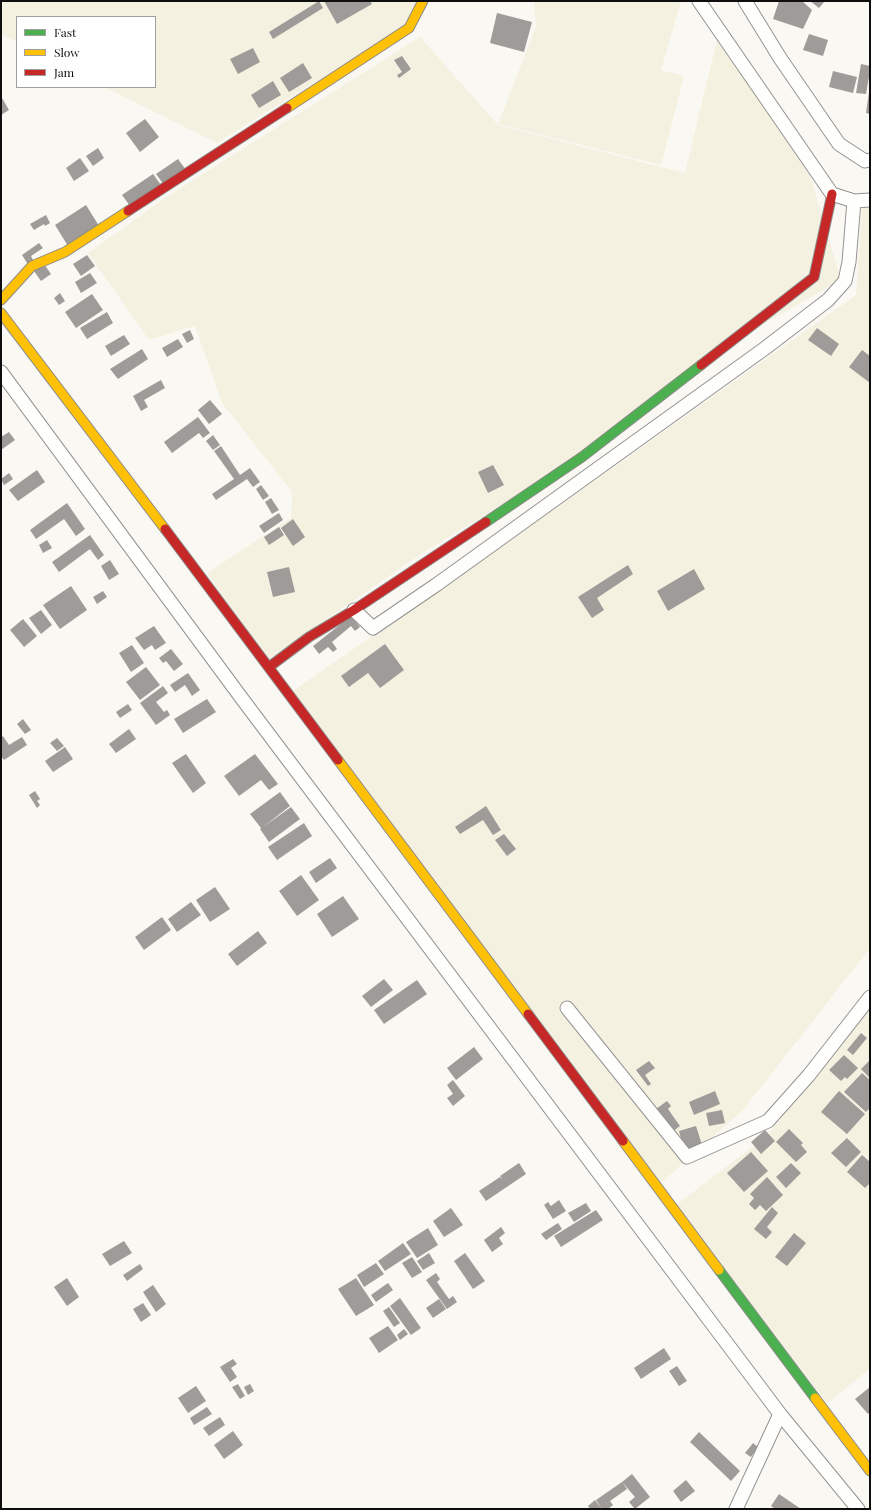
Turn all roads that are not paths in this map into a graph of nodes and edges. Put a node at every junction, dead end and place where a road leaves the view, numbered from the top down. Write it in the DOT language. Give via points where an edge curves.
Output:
graph roads {
  1 [pos="423,1"];
  2 [pos="699,1"];
  3 [pos="745,1"];
  4 [pos="870,160"];
  5 [pos="832,194"];
  6 [pos="870,200"];
  7 [pos="854,201"];
  8 [pos="1,300"];
  9 [pos="1,313"];
  10 [pos="1,372"];
  11 [pos="354,610"];
  12 [pos="268,667"];
  13 [pos="870,997"];
  14 [pos="567,1008"];
  15 [pos="780,1414"];
  16 [pos="870,1471"];
  17 [pos="736,1509"];
  18 [pos="858,1509"];
  1 -- 8 [label="street" via="409,28 64,252 32,266"];
  2 -- 5 [label="street"];
  3 -- 4 [label="street" via="780,58 839,144 865,160"];
  5 -- 7 [label="street"];
  5 -- 11 [label="street" via="814,277 582,458"];
  6 -- 7 [label="street"];
  7 -- 11 [label="street" via="845,282 828,300 751,358 373,628"];
  9 -- 12 [label="street"];
  10 -- 15 [label="street" via="243,700"];
  11 -- 12 [label="street" via="309,637"];
  12 -- 16 [label="street"];
  13 -- 14 [label="street" via="809,1075 768,1121 687,1157"];
  15 -- 17 [label="street"];
  15 -- 18 [label="street"];
}
